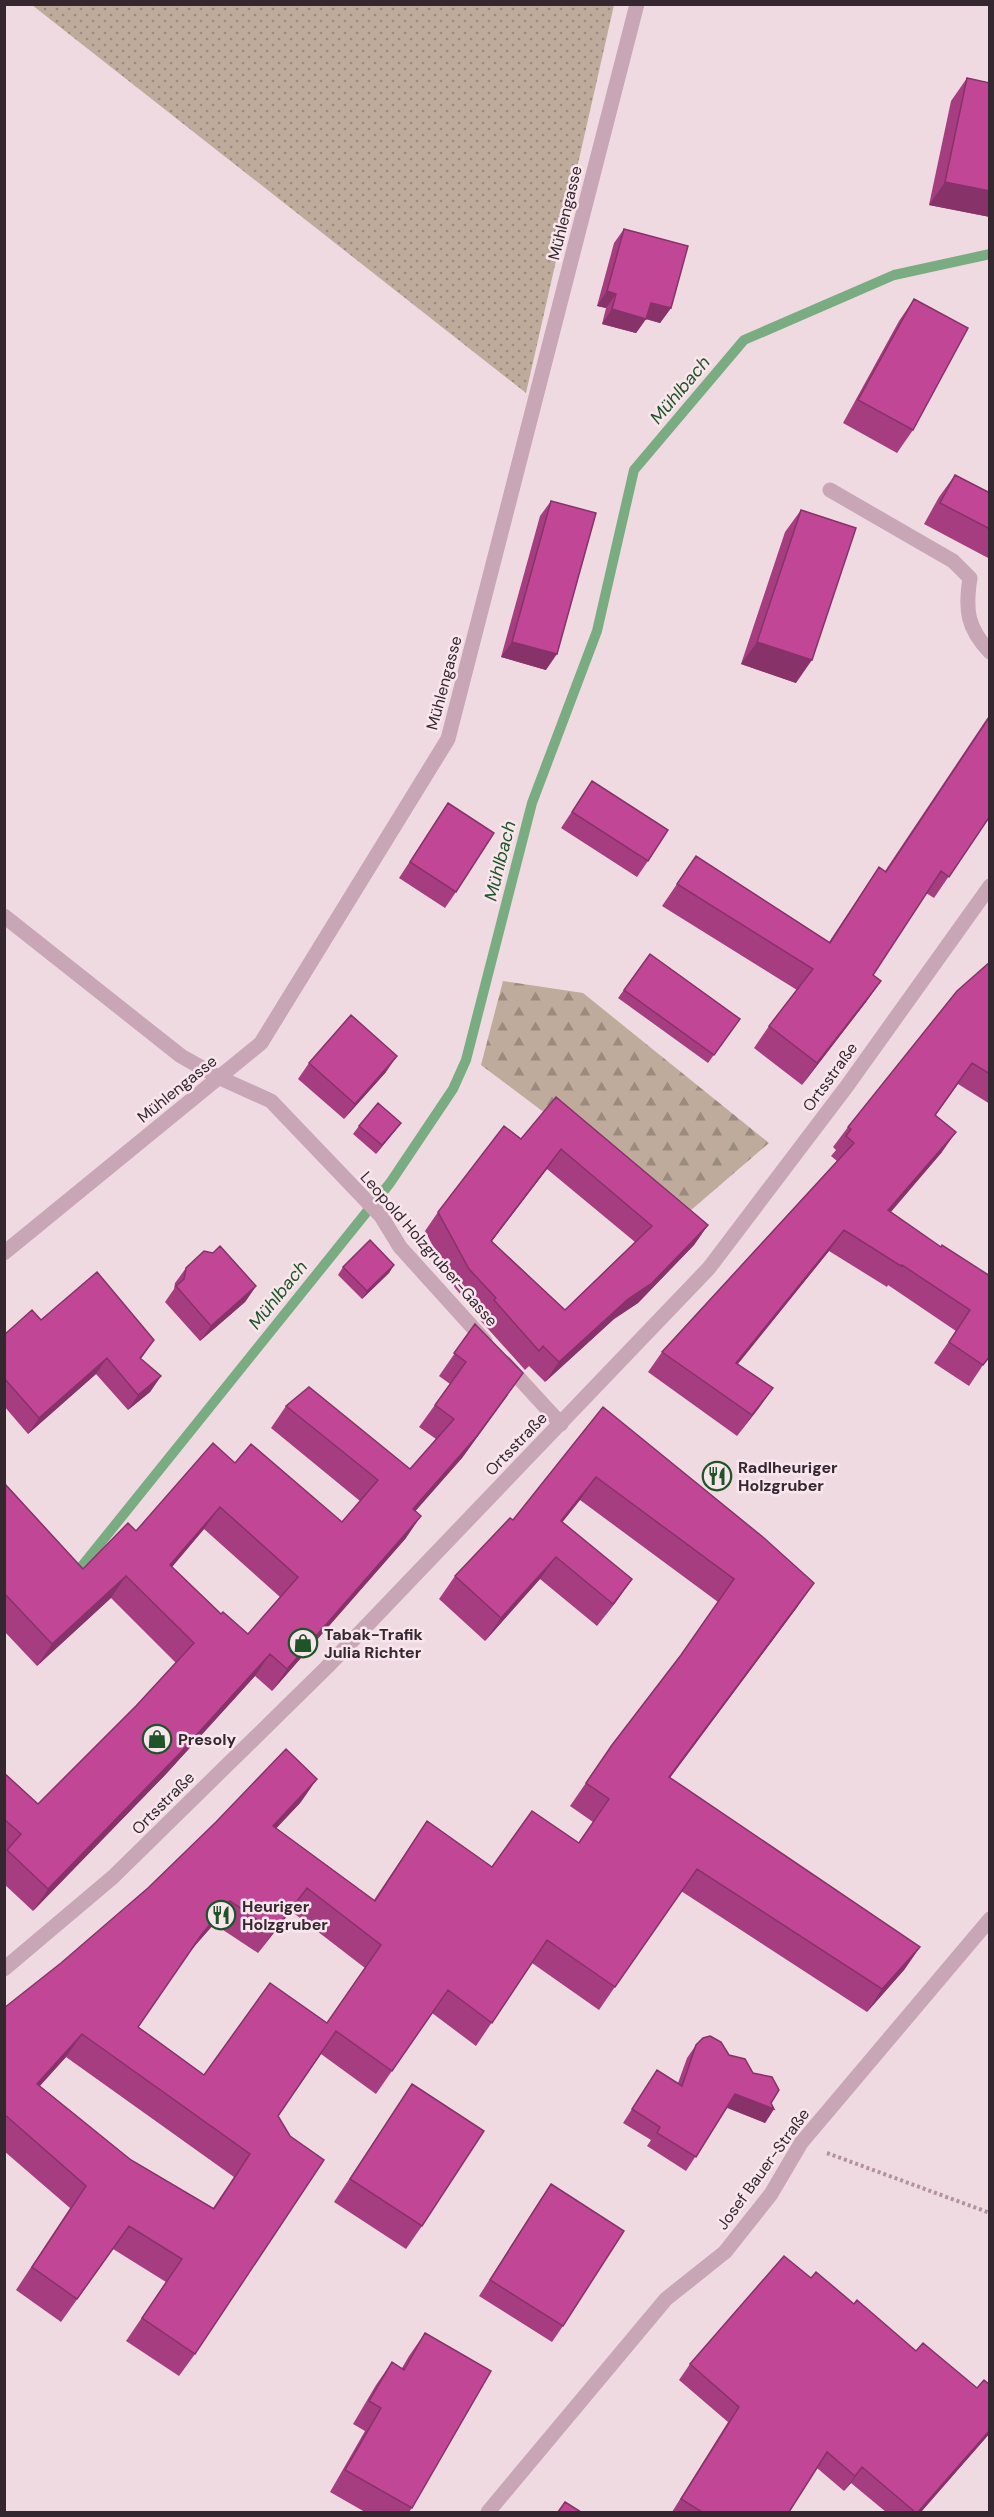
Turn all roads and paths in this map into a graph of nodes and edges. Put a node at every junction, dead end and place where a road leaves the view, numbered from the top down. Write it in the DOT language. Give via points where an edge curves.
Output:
graph roads {
  1 [pos="637,4"];
  2 [pos="830,490"];
  3 [pos="990,652"];
  4 [pos="990,886"];
  5 [pos="4,916"];
  6 [pos="220,1078"];
  7 [pos="4,1253"];
  8 [pos="561,1424"];
  9 [pos="990,1919"];
  10 [pos="4,1969"];
  11 [pos="801,2143"];
  12 [pos="990,2213"];
  13 [pos="488,2512"];
  1 -- 6 [label="street, Mühlengasse" via="448,739 261,1043"];
  2 -- 3 [label="street" via="953,561 970,578 966,606 977,639"];
  4 -- 8 [label="street, Ortsstraße" via="847,1086 709,1268"];
  5 -- 6 [label="street, Leopold Holzgruber-Gasse" via="181,1056"];
  6 -- 7 [label="street, Mühlengasse"];
  6 -- 8 [label="street, Leopold Holzgruber-Gasse" via="271,1101 381,1216 400,1247"];
  8 -- 10 [label="street, Ortsstraße" via="327,1667 113,1877"];
  9 -- 11 [label="street, Josef Bauer-Straße"];
  11 -- 12 [label="path"];
  11 -- 13 [label="street, Josef Bauer-Straße" via="771,2194 725,2252 666,2299"];
}
